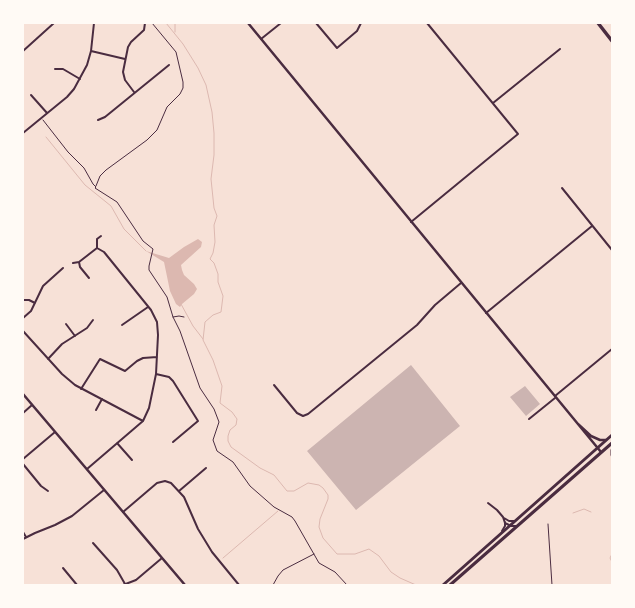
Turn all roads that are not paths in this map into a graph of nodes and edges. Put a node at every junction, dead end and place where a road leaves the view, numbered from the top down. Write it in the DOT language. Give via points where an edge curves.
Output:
graph roads {
  1 [pos="54,23"];
  2 [pos="94,23"];
  3 [pos="145,23"];
  4 [pos="248,23"];
  5 [pos="281,23"];
  6 [pos="316,23"];
  7 [pos="360,23"];
  8 [pos="427,23"];
  9 [pos="598,23"];
  10 [pos="261,39"];
  11 [pos="612,41"];
  12 [pos="560,49"];
  13 [pos="23,51"];
  14 [pos="91,51"];
  15 [pos="125,59"];
  16 [pos="169,65"];
  17 [pos="56,69"];
  18 [pos="80,79"];
  19 [pos="134,92"];
  20 [pos="31,95"];
  21 [pos="493,104"];
  22 [pos="47,113"];
  23 [pos="98,120"];
  24 [pos="23,133"];
  25 [pos="562,188"];
  26 [pos="411,222"];
  27 [pos="592,226"];
  28 [pos="101,236"];
  29 [pos="97,248"];
  30 [pos="612,250"];
  31 [pos="79,262"];
  32 [pos="73,263"];
  33 [pos="63,268"];
  34 [pos="89,278"];
  35 [pos="461,283"];
  36 [pos="23,300"];
  37 [pos="35,303"];
  38 [pos="148,307"];
  39 [pos="486,313"];
  40 [pos="23,318"];
  41 [pos="93,320"];
  42 [pos="66,324"];
  43 [pos="122,325"];
  44 [pos="23,331"];
  45 [pos="75,336"];
  46 [pos="612,349"];
  47 [pos="157,357"];
  48 [pos="48,359"];
  49 [pos="156,374"];
  50 [pos="274,385"];
  51 [pos="81,389"];
  52 [pos="23,394"];
  53 [pos="555,397"];
  54 [pos="102,399"];
  55 [pos="32,405"];
  56 [pos="96,410"];
  57 [pos="23,413"];
  58 [pos="529,418"];
  59 [pos="143,421"];
  60 [pos="576,423"];
  61 [pos="55,432"];
  62 [pos="612,435"];
  63 [pos="607,440"];
  64 [pos="173,442"];
  65 [pos="117,443"];
  66 [pos="612,443"];
  67 [pos="597,448"];
  68 [pos="612,450"];
  69 [pos="601,452"];
  70 [pos="612,455"];
  71 [pos="23,459"];
  72 [pos="132,460"];
  73 [pos="23,464"];
  74 [pos="206,468"];
  75 [pos="87,469"];
  76 [pos="104,490"];
  77 [pos="48,491"];
  78 [pos="179,491"];
  79 [pos="488,503"];
  80 [pos="123,512"];
  81 [pos="503,517"];
  82 [pos="518,520"];
  83 [pos="505,522"];
  84 [pos="519,525"];
  85 [pos="511,526"];
  86 [pos="23,532"];
  87 [pos="501,534"];
  88 [pos="26,537"];
  89 [pos="23,539"];
  90 [pos="93,543"];
  91 [pos="162,558"];
  92 [pos="63,568"];
  93 [pos="77,585"];
  94 [pos="124,585"];
  95 [pos="185,585"];
  96 [pos="239,585"];
  97 [pos="443,585"];
  98 [pos="450,585"];
  1 -- 13 [label="street"];
  2 -- 14 [label="street"];
  3 -- 15 [label="street" via="144,30 130,44"];
  4 -- 10 [label="street"];
  5 -- 10 [label="street"];
  6 -- 7 [label="street" via="337,48 357,31"];
  8 -- 21 [label="street"];
  9 -- 11 [label="highway"];
  10 -- 26 [label="street"];
  12 -- 21 [label="street"];
  14 -- 15 [label="street"];
  14 -- 18 [label="street"];
  15 -- 19 [label="street" via="123,78"];
  16 -- 19 [label="street"];
  17 -- 18 [label="street" via="63,69"];
  18 -- 22 [label="street" via="67,97"];
  19 -- 23 [label="street"];
  20 -- 22 [label="street"];
  21 -- 26 [label="street" via="518,134"];
  22 -- 24 [label="street"];
  25 -- 27 [label="street"];
  26 -- 35 [label="street"];
  27 -- 30 [label="street"];
  27 -- 39 [label="street"];
  28 -- 29 [label="street" via="97,239"];
  29 -- 31 [label="street"];
  29 -- 38 [label="street" via="104,252"];
  31 -- 32 [label="street"];
  31 -- 34 [label="street"];
  33 -- 37 [label="street" via="46,283"];
  35 -- 39 [label="street"];
  35 -- 50 [label="street" via="435,305 417,325 308,414 298,414"];
  36 -- 37 [label="street"];
  37 -- 40 [label="street"];
  38 -- 43 [label="street"];
  38 -- 47 [label="street" via="158,327"];
  39 -- 53 [label="street"];
  41 -- 45 [label="street"];
  42 -- 45 [label="street"];
  44 -- 48 [label="street"];
  45 -- 48 [label="street" via="62,344"];
  46 -- 53 [label="street"];
  47 -- 49 [label="street"];
  47 -- 51 [label="street" via="143,358 125,372 100,359"];
  48 -- 51 [label="street" via="68,380"];
  49 -- 59 [label="street" via="149,408"];
  49 -- 64 [label="street" via="169,377 173,381 198,421"];
  51 -- 54 [label="street"];
  52 -- 55 [label="street"];
  53 -- 58 [label="street"];
  53 -- 60 [label="street"];
  54 -- 56 [label="street"];
  54 -- 59 [label="street"];
  55 -- 57 [label="street"];
  55 -- 61 [label="street"];
  59 -- 65 [label="street"];
  60 -- 63 [label="street" via="594,438"];
  60 -- 67 [label="street"];
  61 -- 71 [label="street"];
  61 -- 75 [label="street"];
  62 -- 63 [label="main road"];
  63 -- 67 [label="main road"];
  65 -- 72 [label="street"];
  65 -- 75 [label="street"];
  66 -- 69 [label="main road"];
  67 -- 69 [label="street"];
  67 -- 82 [label="main road"];
  68 -- 70 [label="main road"];
  69 -- 84 [label="main road"];
  73 -- 77 [label="street"];
  74 -- 78 [label="street"];
  75 -- 76 [label="street"];
  76 -- 80 [label="street"];
  76 -- 88 [label="street" via="72,516"];
  78 -- 80 [label="street" via="168,482 159,482"];
  78 -- 96 [label="street" via="201,535"];
  79 -- 81 [label="street"];
  80 -- 91 [label="street"];
  81 -- 82 [label="street" via="512,521"];
  81 -- 83 [label="street"];
  82 -- 85 [label="main road"];
  83 -- 85 [label="street"];
  83 -- 87 [label="street"];
  84 -- 85 [label="street"];
  84 -- 98 [label="main road"];
  85 -- 87 [label="main road"];
  86 -- 88 [label="street"];
  87 -- 97 [label="main road"];
  88 -- 89 [label="street"];
  90 -- 94 [label="street" via="117,570"];
  91 -- 94 [label="street" via="136,580"];
  91 -- 95 [label="street"];
  92 -- 93 [label="street"];
}
